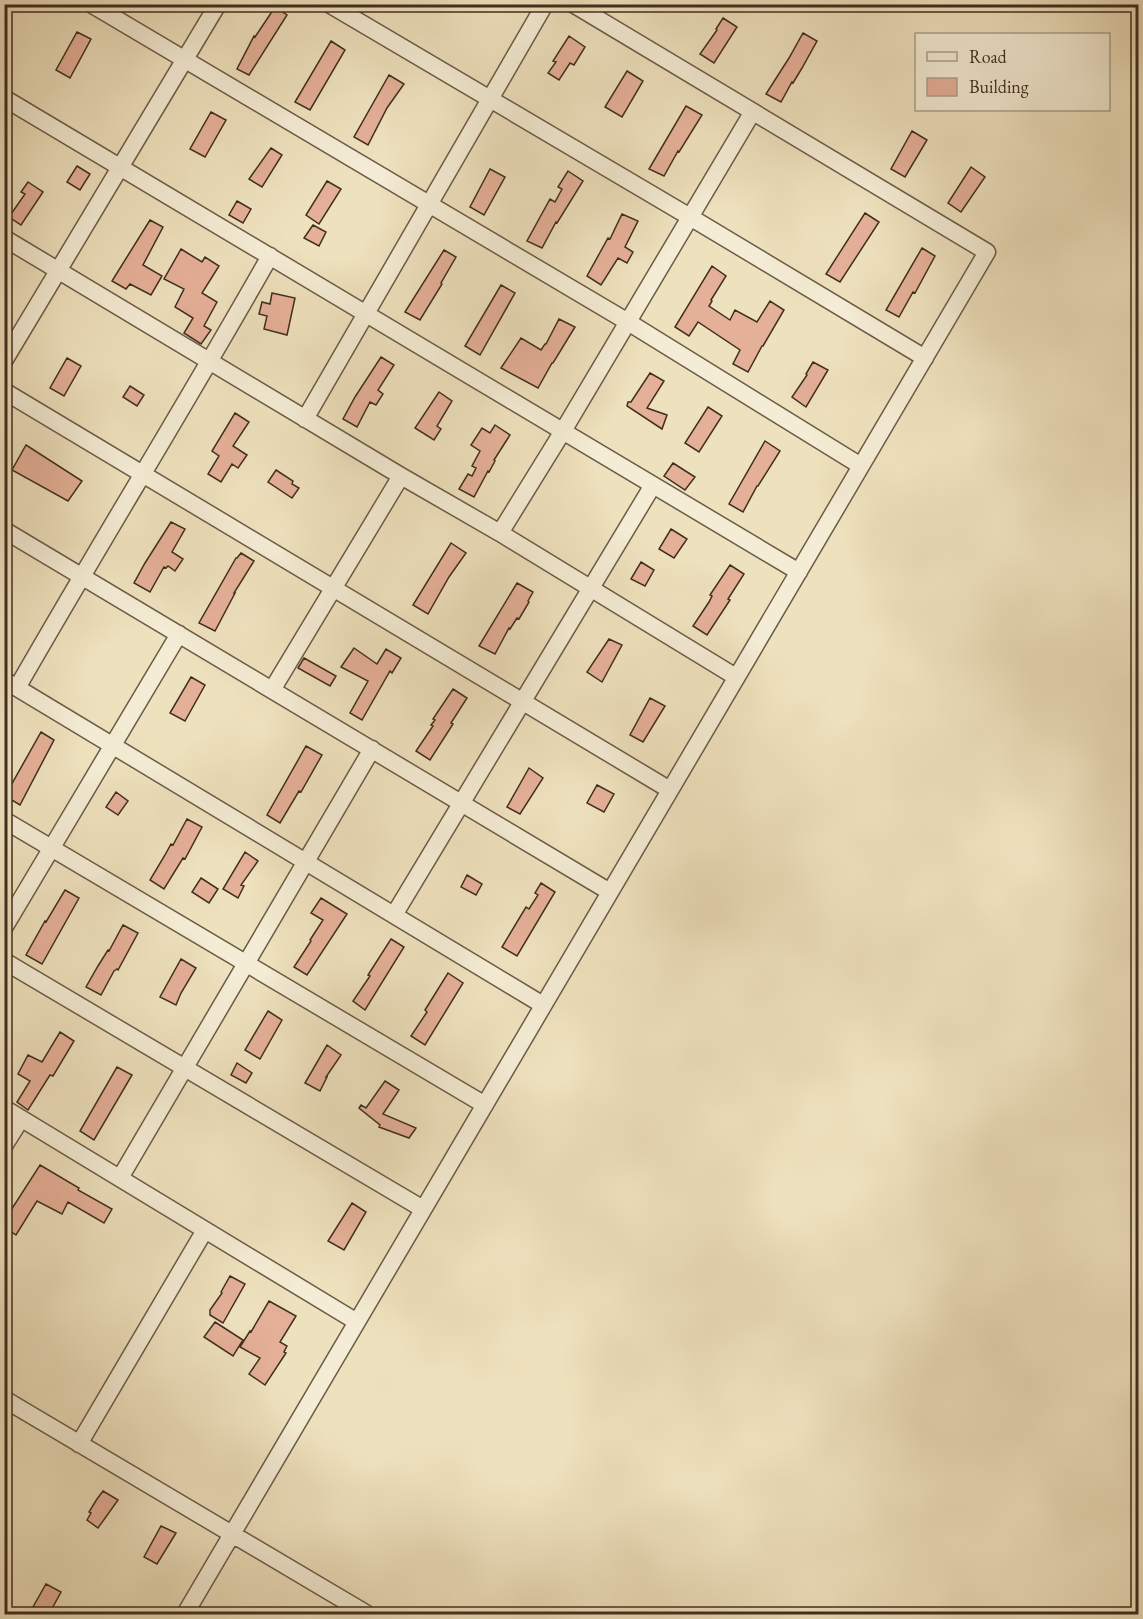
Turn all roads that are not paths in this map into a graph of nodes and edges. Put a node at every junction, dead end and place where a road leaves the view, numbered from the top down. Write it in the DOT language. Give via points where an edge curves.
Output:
graph roads {
  1 [pos="91,4"];
  2 [pos="218,4"];
  3 [pos="329,4"];
  4 [pos="545,4"];
  5 [pos="573,4"];
  6 [pos="184,60"];
  7 [pos="4,98"];
  8 [pos="489,99"];
  9 [pos="752,113"];
  10 [pos="120,167"];
  11 [pos="430,204"];
  12 [pos="690,217"];
  13 [pos="4,238"];
  14 [pos="270,256"];
  15 [pos="58,271"];
  16 [pos="366,314"];
  17 [pos="628,322"];
  18 [pos="925,358"];
  19 [pos="4,361"];
  20 [pos="210,362"];
  21 [pos="4,391"];
  22 [pos="305,419"];
  23 [pos="563,431"];
  24 [pos="861,466"];
  25 [pos="144,474"];
  26 [pos="400,476"];
  27 [pos="653,485"];
  28 [pos="4,530"];
  29 [pos="500,533"];
  30 [pos="799,572"];
  31 [pos="82,576"];
  32 [pos="334,588"];
  33 [pos="590,589"];
  34 [pos="179,634"];
  35 [pos="736,677"];
  36 [pos="11,684"];
  37 [pos="272,690"];
  38 [pos="523,701"];
  39 [pos="113,746"];
  40 [pos="372,750"];
  41 [pos="670,790"];
  42 [pos="461,803"];
  43 [pos="4,820"];
  44 [pos="52,849"];
  45 [pos="307,863"];
  46 [pos="610,892"];
  47 [pos="394,915"];
  48 [pos="4,928"];
  49 [pos="4,961"];
  50 [pos="247,964"];
  51 [pos="543,1005"];
  52 [pos="186,1068"];
  53 [pos="484,1104"];
  54 [pos="4,1108"];
  55 [pos="21,1119"];
  56 [pos="4,1146"];
  57 [pos="120,1178"];
  58 [pos="423,1209"];
  59 [pos="205,1230"];
  60 [pos="357,1322"];
  61 [pos="4,1399"];
  62 [pos="79,1444"];
  63 [pos="231,1534"];
  64 [pos="185,1614"];
  65 [pos="365,1614"];
  1 -- 6 [label="street"];
  2 -- 6 [label="street"];
  3 -- 8 [label="street"];
  4 -- 8 [label="street"];
  5 -- 9 [label="street"];
  6 -- 10 [label="street"];
  6 -- 11 [label="street"];
  7 -- 10 [label="street"];
  8 -- 11 [label="street"];
  8 -- 12 [label="street"];
  9 -- 12 [label="street"];
  9 -- 18 [label="street" via="987,252"];
  10 -- 14 [label="street"];
  10 -- 15 [label="street"];
  11 -- 16 [label="street"];
  11 -- 17 [label="street"];
  12 -- 17 [label="street"];
  12 -- 18 [label="street"];
  13 -- 15 [label="street"];
  14 -- 16 [label="street"];
  14 -- 20 [label="street"];
  15 -- 19 [label="street"];
  15 -- 20 [label="street"];
  16 -- 22 [label="street"];
  16 -- 23 [label="street"];
  17 -- 23 [label="street"];
  17 -- 24 [label="street"];
  18 -- 24 [label="street"];
  20 -- 22 [label="street"];
  20 -- 25 [label="street"];
  21 -- 25 [label="street"];
  22 -- 26 [label="street"];
  23 -- 27 [label="street"];
  23 -- 29 [label="street"];
  24 -- 30 [label="street"];
  25 -- 31 [label="street"];
  25 -- 32 [label="street"];
  26 -- 29 [label="street"];
  26 -- 32 [label="street"];
  27 -- 30 [label="street"];
  27 -- 33 [label="street"];
  28 -- 31 [label="street"];
  29 -- 33 [label="street"];
  30 -- 35 [label="street"];
  31 -- 34 [label="street"];
  31 -- 36 [label="street"];
  32 -- 37 [label="street"];
  32 -- 38 [label="street"];
  33 -- 35 [label="street"];
  33 -- 38 [label="street"];
  34 -- 37 [label="street"];
  34 -- 39 [label="street"];
  35 -- 41 [label="street"];
  36 -- 39 [label="street"];
  37 -- 40 [label="street"];
  38 -- 41 [label="street"];
  38 -- 42 [label="street"];
  39 -- 44 [label="street"];
  39 -- 45 [label="street"];
  40 -- 42 [label="street"];
  40 -- 45 [label="street"];
  41 -- 46 [label="street"];
  42 -- 46 [label="street"];
  42 -- 47 [label="street"];
  43 -- 44 [label="street"];
  44 -- 48 [label="street"];
  44 -- 50 [label="street"];
  45 -- 47 [label="street"];
  45 -- 50 [label="street"];
  46 -- 51 [label="street"];
  47 -- 51 [label="street"];
  49 -- 52 [label="street"];
  50 -- 52 [label="street"];
  50 -- 53 [label="street"];
  51 -- 53 [label="street"];
  52 -- 57 [label="street"];
  52 -- 58 [label="street"];
  53 -- 58 [label="street"];
  54 -- 55 [label="street"];
  55 -- 56 [label="street"];
  55 -- 57 [label="street"];
  57 -- 59 [label="street"];
  58 -- 60 [label="street"];
  59 -- 60 [label="street"];
  59 -- 62 [label="street"];
  60 -- 63 [label="street"];
  61 -- 62 [label="street"];
  62 -- 63 [label="street"];
  63 -- 64 [label="street"];
  63 -- 65 [label="street"];
}
